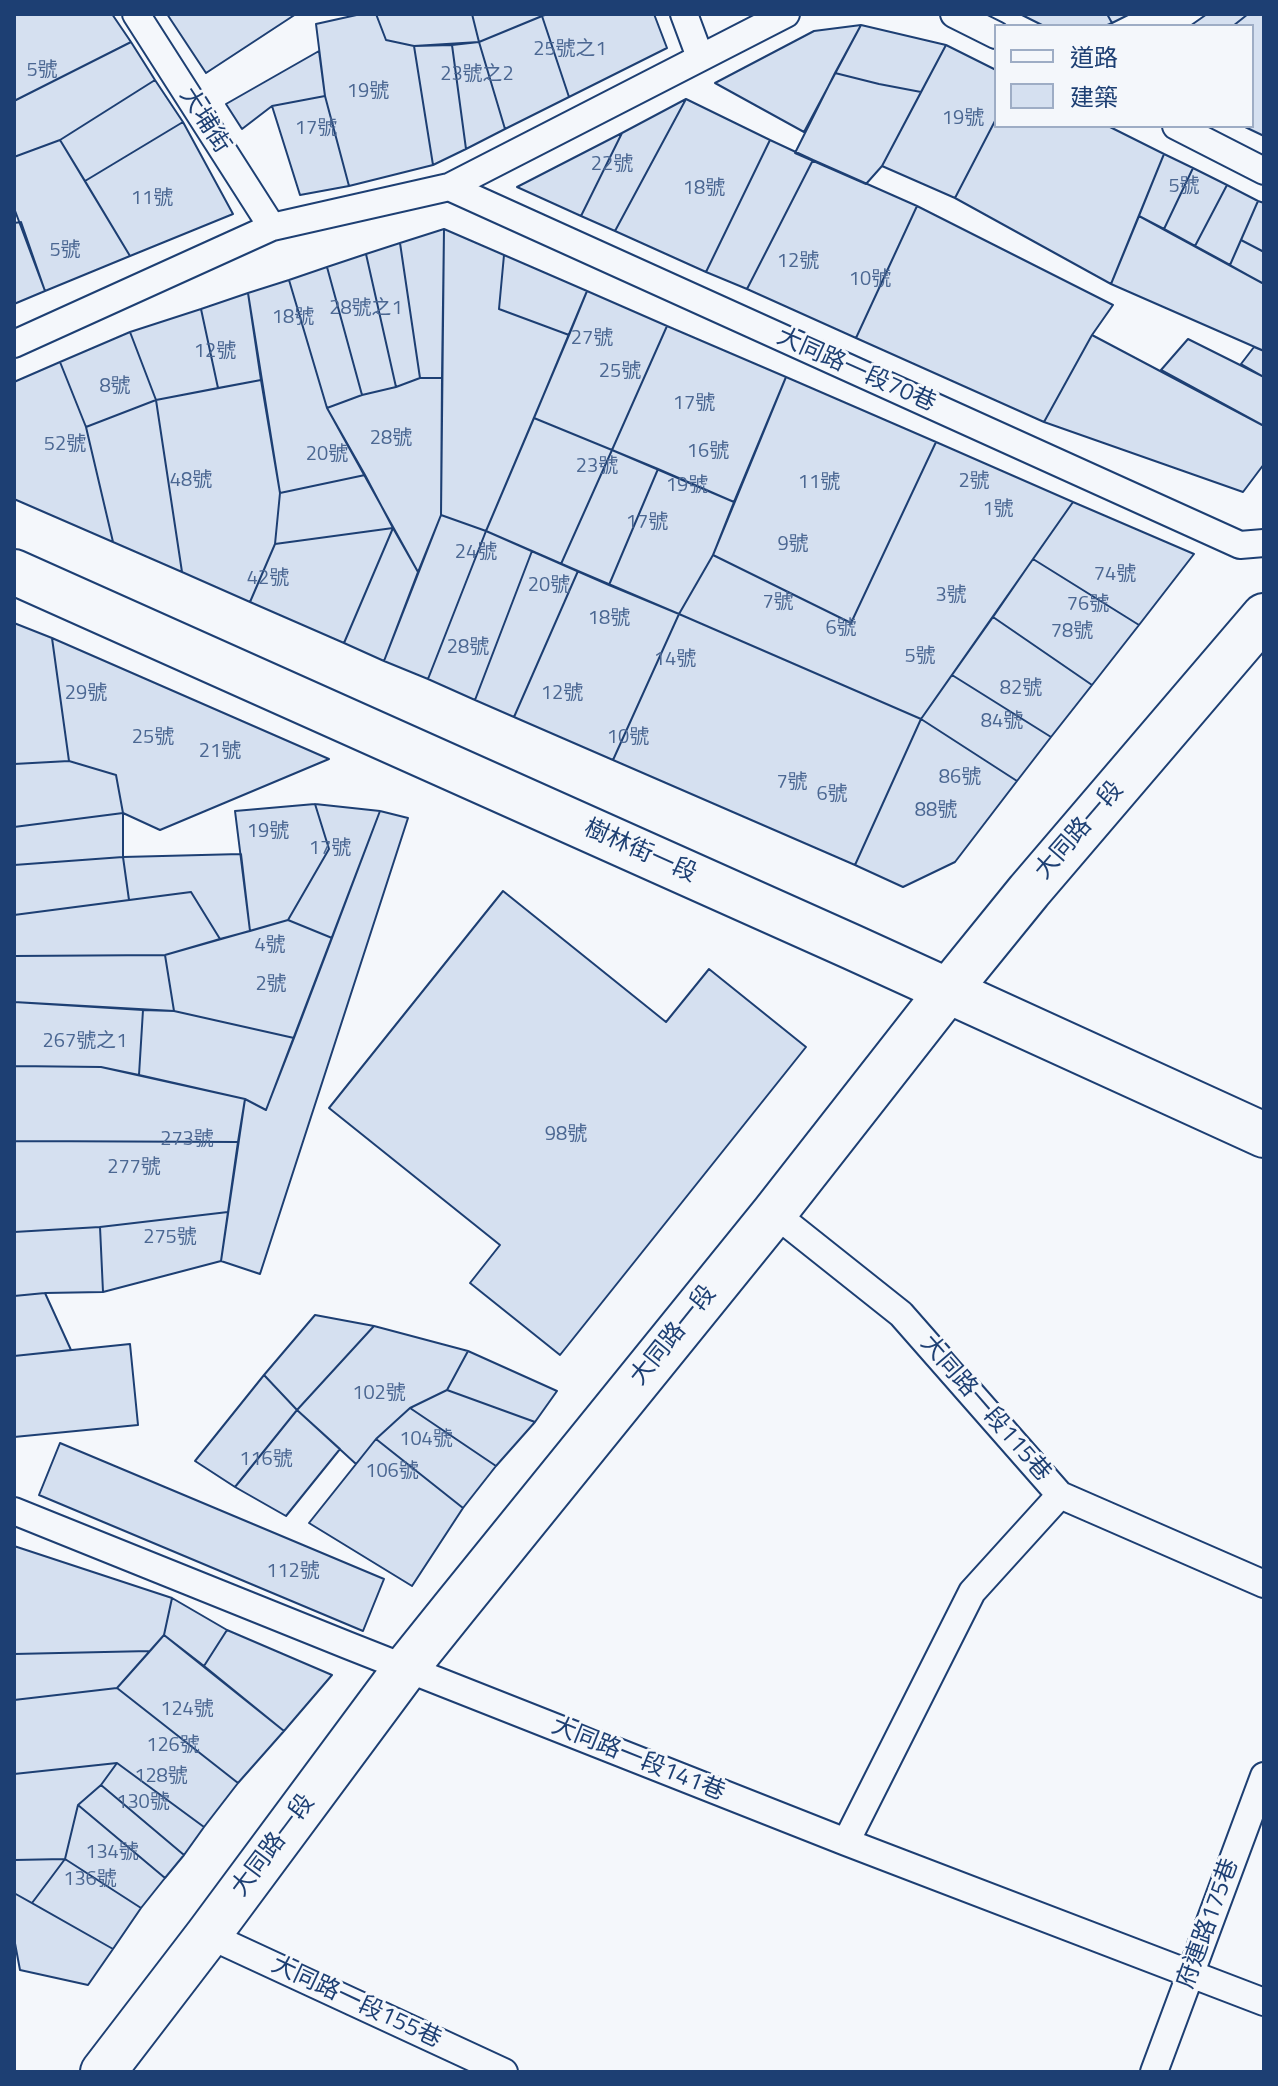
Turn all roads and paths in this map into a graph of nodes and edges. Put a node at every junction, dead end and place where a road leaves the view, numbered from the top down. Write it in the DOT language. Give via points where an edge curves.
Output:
graph roads {
  1 [pos="136,14"];
  2 [pos="684,14"];
  3 [pos="786,14"];
  4 [pos="954,14"];
  5 [pos="994,34"];
  6 [pos="700,57"];
  7 [pos="1180,128"];
  8 [pos="1264,171"];
  9 [pos="449,187"];
  10 [pos="272,227"];
  11 [pos="14,344"];
  12 [pos="1264,543"];
  13 [pos="14,572"];
  14 [pos="1264,616"];
  15 [pos="947,992"];
  16 [pos="1264,1135"];
  17 [pos="774,1213"];
  18 [pos="1060,1495"];
  19 [pos="14,1511"];
  20 [pos="1264,1584"];
  21 [pos="406,1668"];
  22 [pos="1264,1776"];
  23 [pos="1258,1812"];
  24 [pos="846,1842"];
  25 [pos="208,1935"];
  26 [pos="1191,1973"];
  27 [pos="1264,2002"];
  28 [pos="103,2072"];
  29 [pos="504,2072"];
  30 [pos="1154,2072"];
  1 -- 10 [label="lane, 大埔街"];
  2 -- 6 [label="lane"];
  3 -- 6 [label="lane"];
  4 -- 5 [label="lane"];
  6 -- 9 [label="lane"];
  7 -- 8 [label="lane"];
  9 -- 10 [label="lane"];
  9 -- 12 [label="lane, 大同路一段70巷" via="1240,545"];
  10 -- 11 [label="lane"];
  13 -- 15 [label="street, 樹林街一段"];
  14 -- 15 [label="street, 大同路一段"];
  15 -- 16 [label="street, 樹林街一段"];
  15 -- 17 [label="street, 大同路一段"];
  17 -- 18 [label="lane, 大同路一段115巷" via="901,1314"];
  17 -- 21 [label="street, 大同路一段"];
  18 -- 20 [label="lane, 大同路一段115巷"];
  18 -- 24 [label="lane" via="972,1592"];
  19 -- 21 [label="lane, 大同路一段141巷"];
  21 -- 24 [label="lane, 大同路一段141巷"];
  21 -- 25 [label="street, 大同路一段"];
  22 -- 23 [label="lane, 府連路175巷"];
  23 -- 26 [label="lane, 府連路175巷"];
  24 -- 26 [label="lane, 大同路一段141巷"];
  25 -- 28 [label="street, 大同路一段"];
  25 -- 29 [label="lane, 大同路一段155巷"];
  26 -- 27 [label="lane, 大同路一段141巷"];
  26 -- 30 [label="lane, 府連路175巷"];
}
